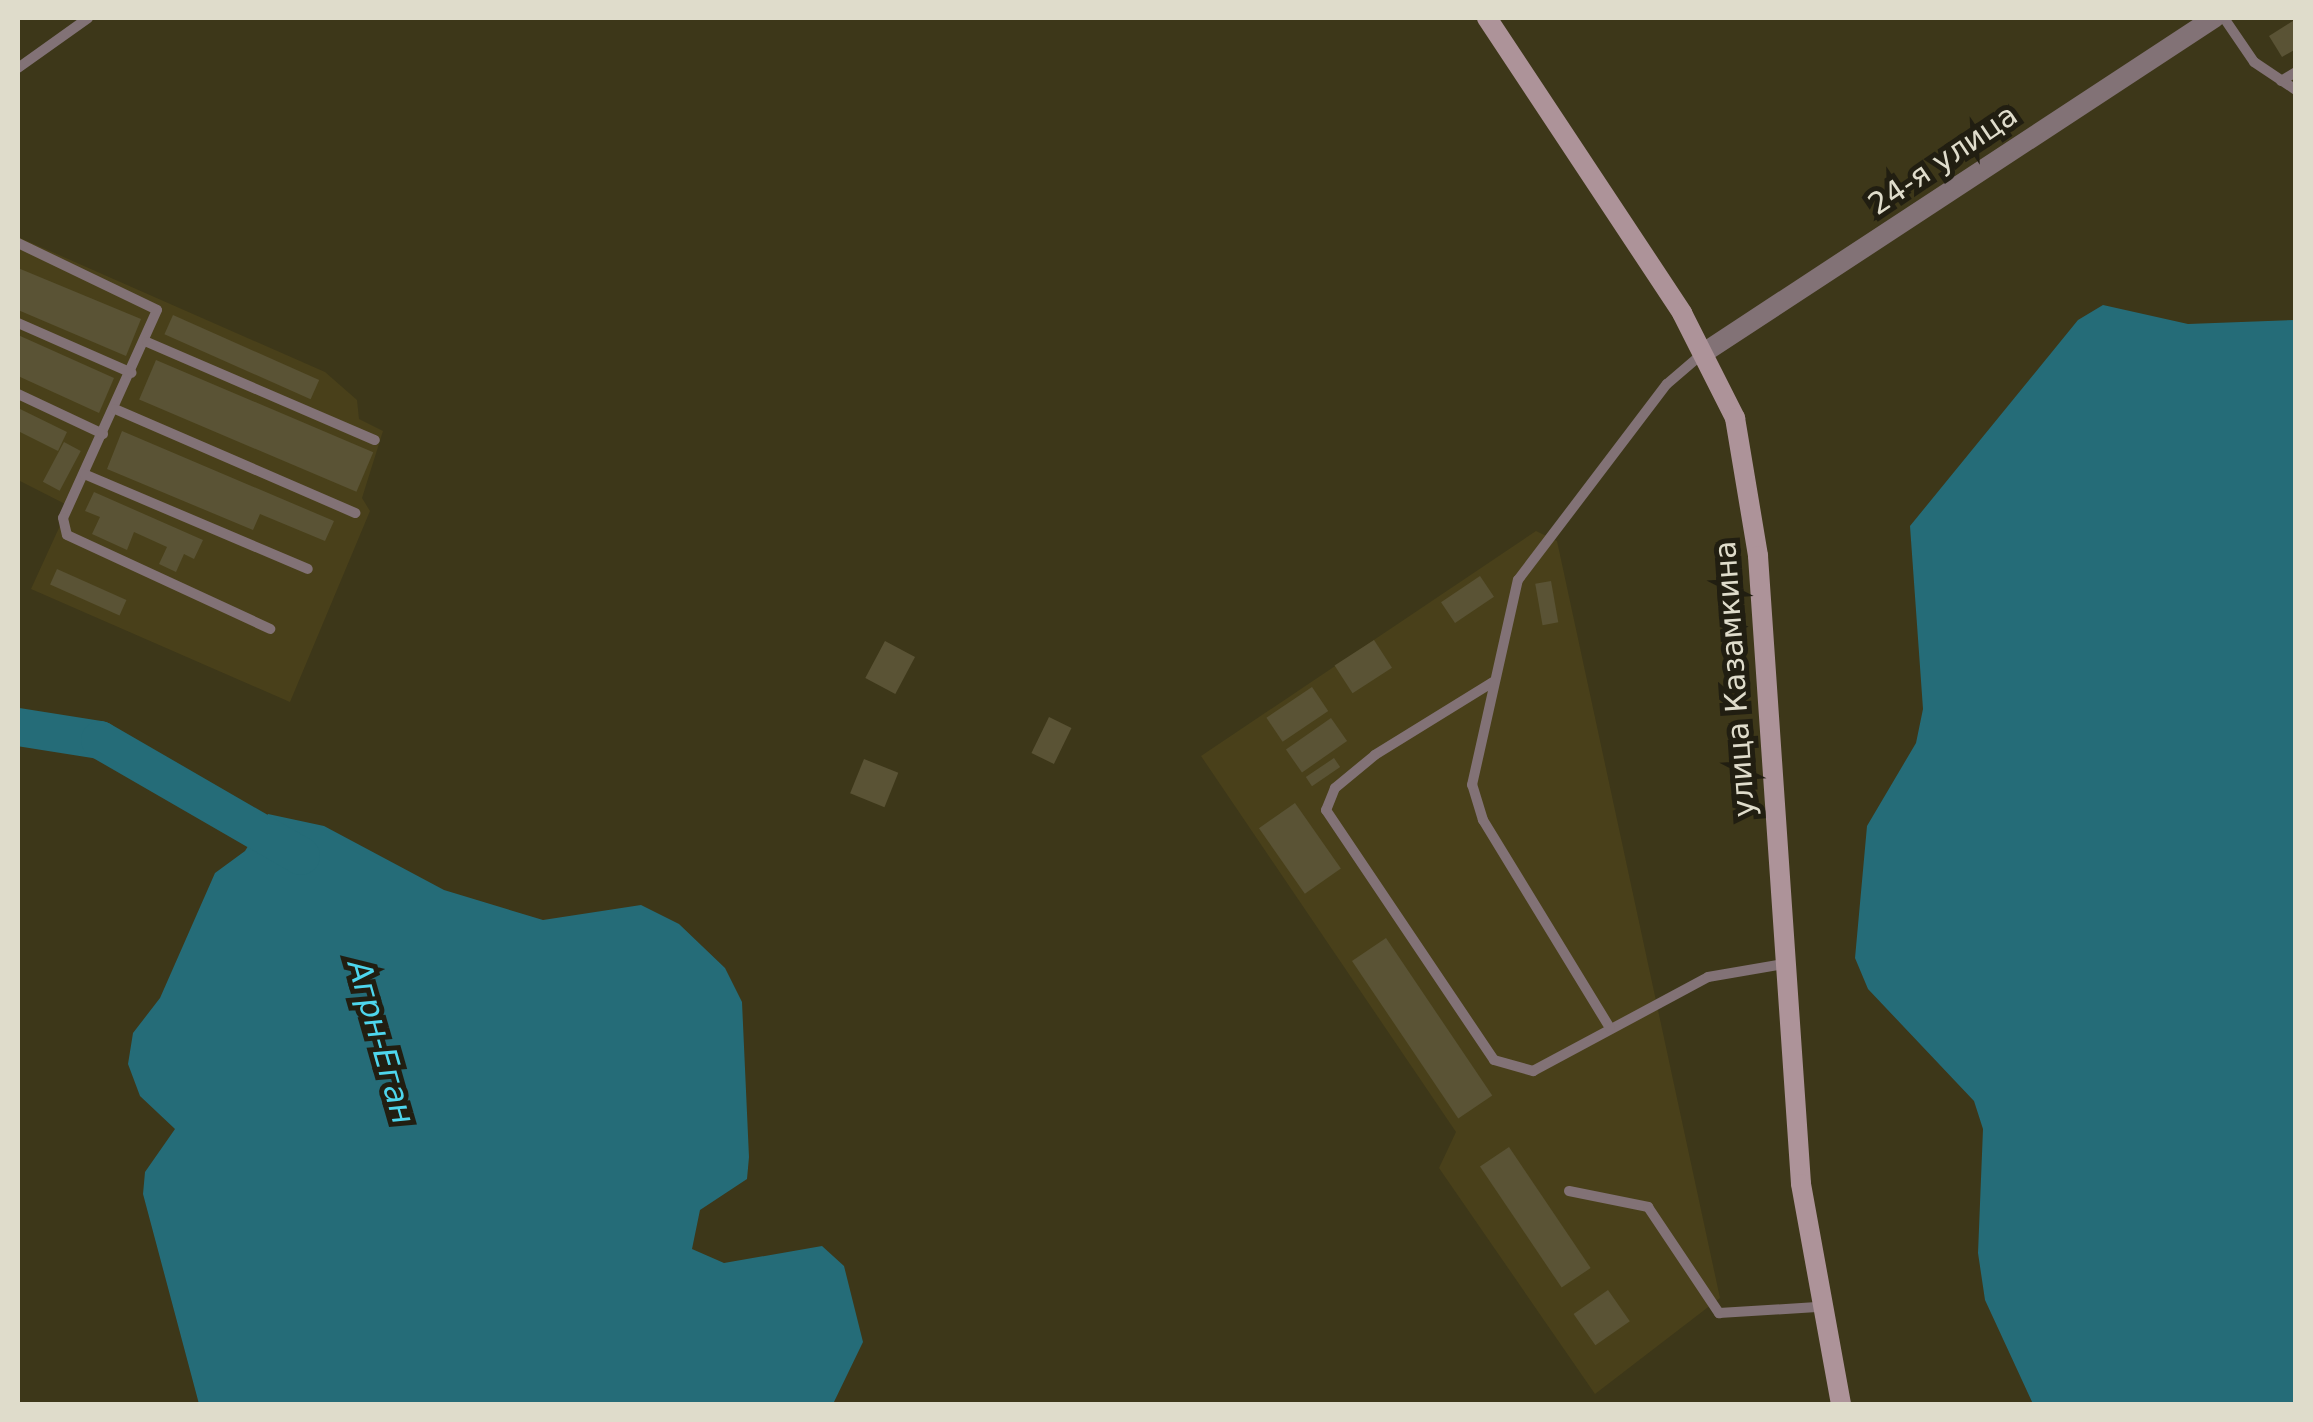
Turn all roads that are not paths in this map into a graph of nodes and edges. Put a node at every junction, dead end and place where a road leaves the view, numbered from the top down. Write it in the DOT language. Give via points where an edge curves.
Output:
graph roads {
  1 [pos="88,18"];
  2 [pos="1487,18"];
  3 [pos="2214,18"];
  4 [pos="2224,18"];
  5 [pos="18,68"];
  6 [pos="2296,72"];
  7 [pos="2281,81"];
  8 [pos="2296,90"];
  9 [pos="18,242"];
  10 [pos="18,323"];
  11 [pos="147,342"];
  12 [pos="1705,352"];
  13 [pos="132,373"];
  14 [pos="18,394"];
  15 [pos="115,409"];
  16 [pos="103,434"];
  17 [pos="375,440"];
  18 [pos="84,474"];
  19 [pos="355,512"];
  20 [pos="308,569"];
  21 [pos="270,630"];
  22 [pos="1493,682"];
  23 [pos="1784,964"];
  24 [pos="1610,1028"];
  25 [pos="1569,1191"];
  26 [pos="1817,1308"];
  27 [pos="1841,1404"];
  1 -- 5 [label="lane"];
  2 -- 12 [label="main road, улица Казамкина"];
  3 -- 12 [label="street, 24-я улица"];
  4 -- 7 [label="lane" via="2254,62"];
  6 -- 7 [label="lane"];
  7 -- 8 [label="lane"];
  9 -- 11 [label="lane" via="146,298 158,319"];
  10 -- 13 [label="lane"];
  11 -- 13 [label="lane"];
  11 -- 17 [label="lane"];
  12 -- 22 [label="lane" via="1667,384 1524,568"];
  12 -- 23 [label="main road, улица Казамкина" via="1735,418 1752,498"];
  13 -- 15 [label="lane"];
  14 -- 16 [label="lane"];
  15 -- 16 [label="lane"];
  15 -- 19 [label="lane"];
  16 -- 18 [label="lane"];
  18 -- 20 [label="lane"];
  18 -- 21 [label="lane" via="64,518 74,542"];
  22 -- 24 [label="lane" via="1474,801"];
  22 -- 24 [label="lane" via="1343,780 1328,798 1328,822 1506,1070 1533,1071"];
  23 -- 24 [label="lane" via="1708,978"];
  23 -- 26 [label="main road, улица Казамкина"];
  25 -- 26 [label="lane" via="1648,1208 1719,1313"];
  26 -- 27 [label="main road, улица Казамкина"];
}
